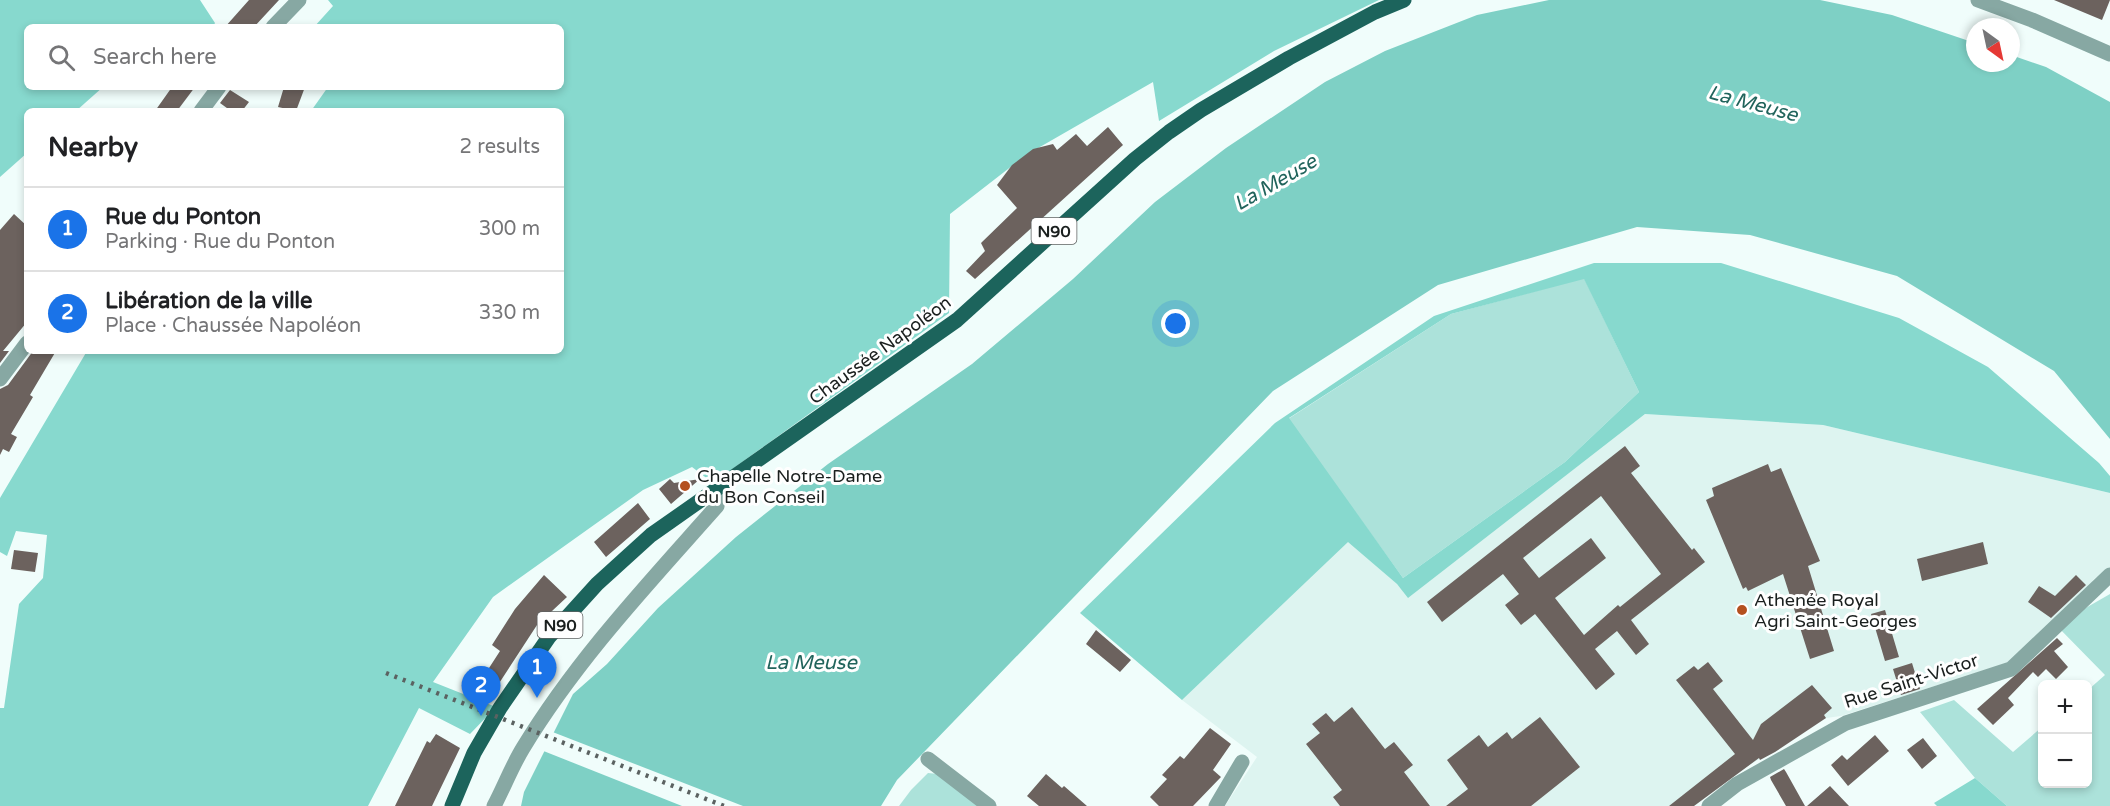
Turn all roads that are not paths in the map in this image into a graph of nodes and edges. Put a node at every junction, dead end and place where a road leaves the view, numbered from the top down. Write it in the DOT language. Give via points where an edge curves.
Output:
graph roads {
  1 [pos="299,0"];
  2 [pos="1404,0"];
  3 [pos="1978,0"];
  4 [pos="276,24"];
  5 [pos="2110,54"];
  6 [pos="217,90"];
  7 [pos="203,108"];
  8 [pos="24,347"];
  9 [pos="0,379"];
  10 [pos="720,487"];
  11 [pos="2110,575"];
  12 [pos="928,759"];
  13 [pos="1242,762"];
  14 [pos="452,806"];
  15 [pos="495,806"];
  16 [pos="989,806"];
  17 [pos="1216,806"];
  18 [pos="1709,806"];
  1 -- 4 [label="street"];
  2 -- 10 [label="main road, Chaussée Napoléon / N90" via="1289,58 1169,132 1117,174 957,320"];
  3 -- 5 [label="street"];
  6 -- 7 [label="street"];
  8 -- 9 [label="street"];
  10 -- 14 [label="main road, Chaussée Napoléon / N90" via="624,558 549,637 474,753"];
  10 -- 15 [label="street" via="717,506 600,638 560,691 521,750"];
  11 -- 18 [label="street, Rue Saint-Victor" via="2011,669 1846,723 1737,784"];
  12 -- 16 [label="street"];
  13 -- 17 [label="street"];
}
